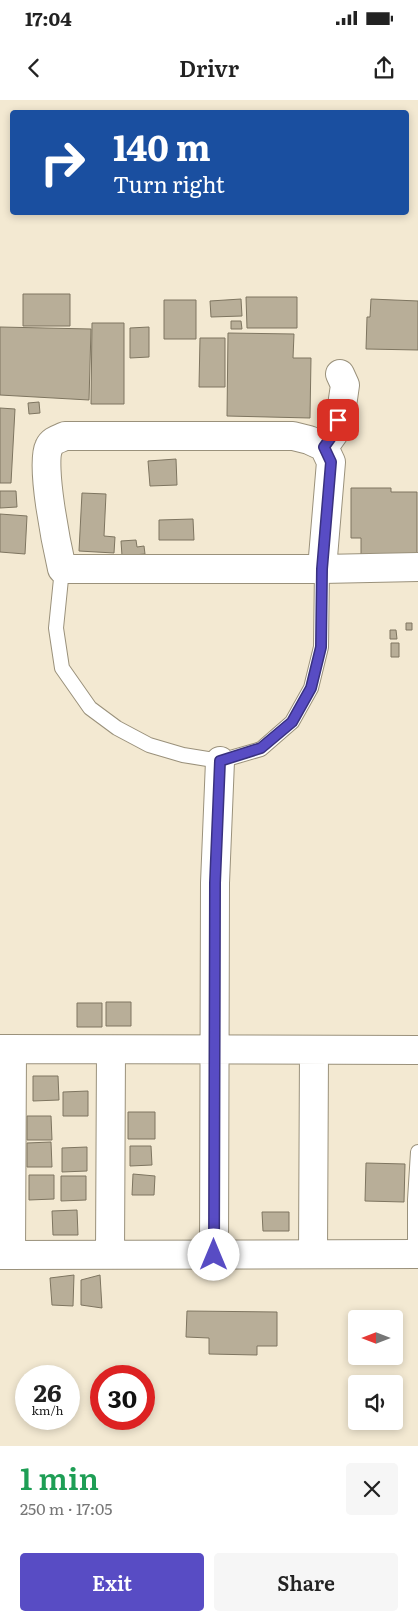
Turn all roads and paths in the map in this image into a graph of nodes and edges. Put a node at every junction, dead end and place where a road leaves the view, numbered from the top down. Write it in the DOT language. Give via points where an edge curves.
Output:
graph roads {
  1 [pos="340,374"];
  2 [pos="324,447"];
  3 [pos="418,567"];
  4 [pos="62,569"];
  5 [pos="322,569"];
  6 [pos="220,761"];
  7 [pos="6,1049"];
  8 [pos="111,1050"];
  9 [pos="215,1050"];
  10 [pos="314,1050"];
  11 [pos="418,1050"];
  12 [pos="418,1152"];
  13 [pos="313,1254"];
  14 [pos="417,1254"];
  15 [pos="5,1255"];
  16 [pos="110,1255"];
  17 [pos="214,1255"];
  1 -- 2 [label="street" via="345,385 342,406 334,433"];
  2 -- 4 [label="street" via="293,436 65,436 53,441 45,461"];
  2 -- 5 [label="street" via="331,462"];
  3 -- 5 [label="street"];
  4 -- 5 [label="street"];
  4 -- 6 [label="lane" via="56,628 62,668 90,708 117,728 149,745"];
  5 -- 6 [label="lane" via="321,647 311,688 292,722 261,748"];
  6 -- 9 [label="street" via="215,883"];
  7 -- 8 [label="street"];
  7 -- 15 [label="street"];
  8 -- 9 [label="street"];
  8 -- 16 [label="street"];
  9 -- 10 [label="street"];
  9 -- 17 [label="street"];
  10 -- 11 [label="street"];
  10 -- 13 [label="street"];
  12 -- 14 [label="lane" via="415,1200"];
  13 -- 14 [label="street"];
  13 -- 17 [label="street"];
  15 -- 16 [label="street"];
  16 -- 17 [label="street"];
}
